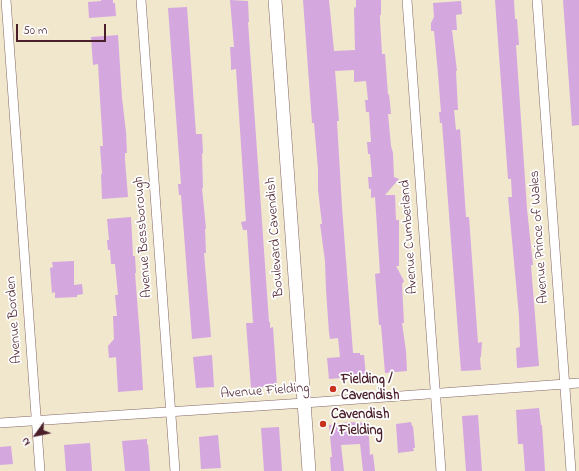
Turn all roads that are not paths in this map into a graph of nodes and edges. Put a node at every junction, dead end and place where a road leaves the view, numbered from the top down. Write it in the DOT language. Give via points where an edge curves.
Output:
graph roads {
  1 [pos="6,0"];
  2 [pos="141,0"];
  3 [pos="275,0"];
  4 [pos="407,0"];
  5 [pos="537,0"];
  6 [pos="579,383"];
  7 [pos="565,384"];
  8 [pos="436,393"];
  9 [pos="304,403"];
  10 [pos="172,412"];
  11 [pos="37,421"];
  12 [pos="0,423"];
  13 [pos="40,471"];
  14 [pos="175,471"];
  15 [pos="309,471"];
  16 [pos="441,471"];
  17 [pos="571,471"];
  1 -- 11 [label="street, Avenue Borden"];
  2 -- 10 [label="street, Avenue Bessborough"];
  3 -- 9 [label="main road, Boulevard Cavendish"];
  4 -- 8 [label="street, Avenue Cumberland"];
  5 -- 7 [label="street, Avenue Prince of Wales"];
  6 -- 7 [label="street, Avenue Fielding"];
  7 -- 8 [label="street, Avenue Fielding"];
  7 -- 17 [label="street, Avenue Prince of Wales"];
  8 -- 9 [label="street, Avenue Fielding"];
  8 -- 16 [label="street, Avenue Cumberland"];
  9 -- 10 [label="street, Avenue Fielding"];
  9 -- 15 [label="main road, Boulevard Cavendish"];
  10 -- 11 [label="street, Avenue Fielding"];
  10 -- 14 [label="street, Avenue Bessborough"];
  11 -- 12 [label="street, Avenue Fielding"];
  11 -- 13 [label="street, Avenue Borden"];
}
